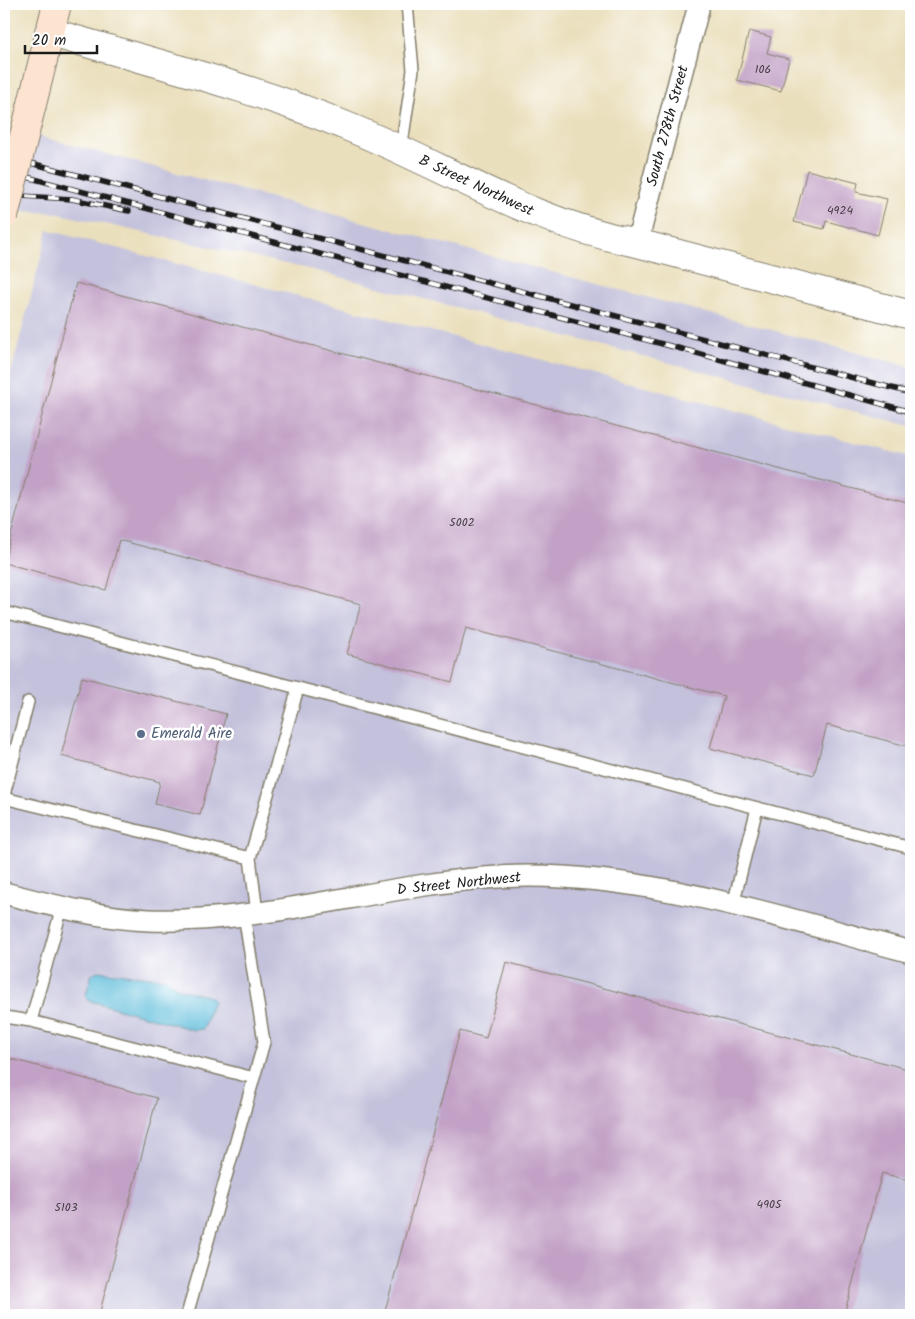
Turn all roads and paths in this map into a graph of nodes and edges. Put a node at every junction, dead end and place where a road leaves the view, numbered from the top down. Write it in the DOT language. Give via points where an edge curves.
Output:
graph roads {
  1 [pos="57,4"];
  2 [pos="407,4"];
  3 [pos="698,9"];
  4 [pos="49,32"];
  5 [pos="400,150"];
  6 [pos="4,216"];
  7 [pos="638,243"];
  8 [pos="911,314"];
  9 [pos="4,612"];
  10 [pos="298,688"];
  11 [pos="28,702"];
  12 [pos="4,797"];
  13 [pos="757,808"];
  14 [pos="911,848"];
  15 [pos="250,858"];
  16 [pos="4,893"];
  17 [pos="732,906"];
  18 [pos="62,907"];
  19 [pos="250,913"];
  20 [pos="911,952"];
  21 [pos="4,1017"];
  22 [pos="31,1021"];
  23 [pos="254,1078"];
  24 [pos="187,1315"];
  1 -- 4 [label="main road"];
  2 -- 5 [label="lane" via="413,70"];
  3 -- 7 [label="street, South 278th Street"];
  4 -- 5 [label="street, B Street Northwest" via="290,104"];
  4 -- 6 [label="main road, bridge"];
  5 -- 7 [label="street, B Street Northwest" via="479,190 548,219"];
  7 -- 8 [label="street, B Street Northwest"];
  9 -- 10 [label="lane"];
  10 -- 13 [label="lane"];
  10 -- 15 [label="lane"];
  11 -- 12 [label="lane"];
  12 -- 15 [label="lane"];
  13 -- 14 [label="lane"];
  13 -- 17 [label="lane"];
  15 -- 19 [label="lane"];
  16 -- 18 [label="street, D Street Northwest"];
  17 -- 19 [label="street, D Street Northwest" via="644,887 565,877 499,877 432,884"];
  17 -- 20 [label="street, D Street Northwest"];
  18 -- 19 [label="street, D Street Northwest" via="116,918 151,920"];
  18 -- 22 [label="lane"];
  19 -- 23 [label="lane" via="264,1042"];
  21 -- 22 [label="lane"];
  22 -- 23 [label="lane"];
  23 -- 24 [label="lane"];
}
